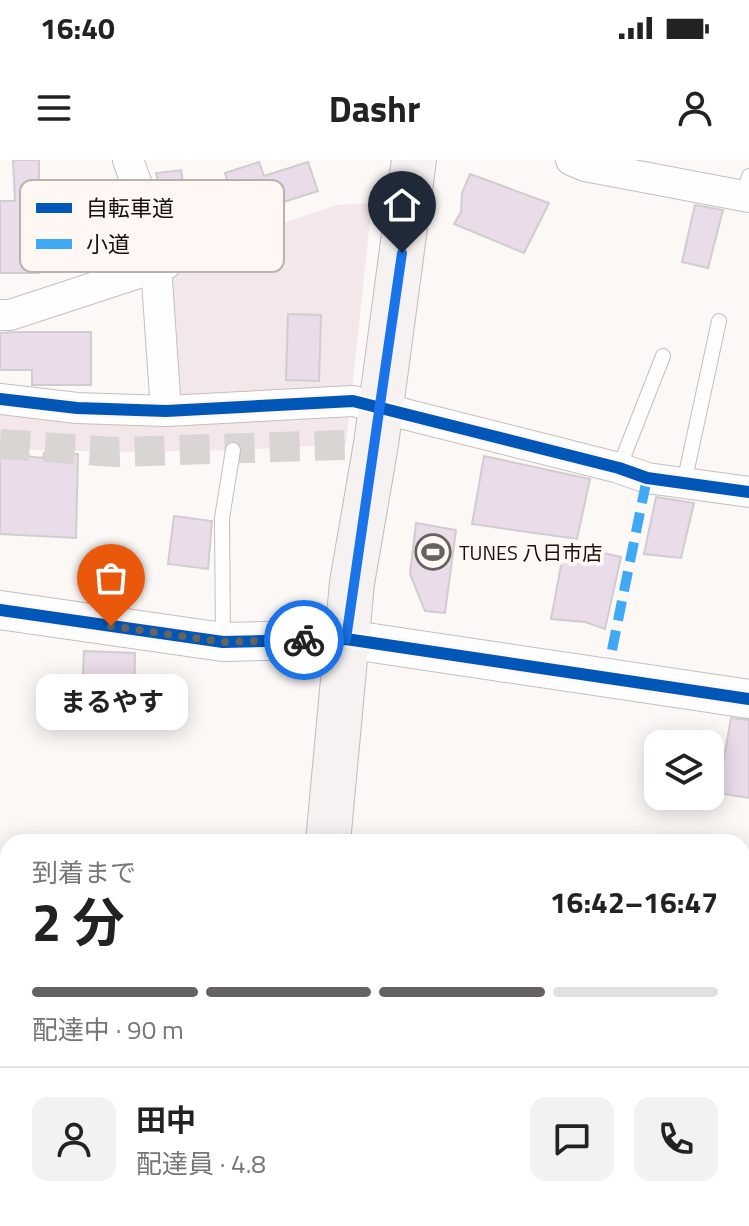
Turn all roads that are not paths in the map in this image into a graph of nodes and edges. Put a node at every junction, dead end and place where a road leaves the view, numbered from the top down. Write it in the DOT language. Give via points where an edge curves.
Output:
graph roads {
  1 [pos="128,160"];
  2 [pos="414,160"];
  3 [pos="571,160"];
  4 [pos="135,180"];
  5 [pos="747,190"];
  6 [pos="140,272"];
  7 [pos="156,272"];
  8 [pos="0,315"];
  9 [pos="719,321"];
  10 [pos="663,356"];
  11 [pos="0,399"];
  12 [pos="381,408"];
  13 [pos="166,411"];
  14 [pos="233,450"];
  15 [pos="619,468"];
  16 [pos="684,483"];
  17 [pos="749,492"];
  18 [pos="0,610"];
  19 [pos="346,639"];
  20 [pos="223,642"];
  21 [pos="749,699"];
  22 [pos="329,834"];
  1 -- 4 [label="street"];
  2 -- 12 [label="main road"];
  3 -- 5 [label="street"];
  6 -- 8 [label="street"];
  7 -- 13 [label="street"];
  9 -- 16 [label="lane"];
  10 -- 15 [label="lane"];
  11 -- 13 [label="street"];
  12 -- 13 [label="street" via="341,401"];
  12 -- 15 [label="street"];
  12 -- 19 [label="main road"];
  14 -- 20 [label="lane" via="222,518"];
  15 -- 16 [label="street"];
  16 -- 17 [label="street"];
  18 -- 20 [label="street"];
  19 -- 20 [label="street"];
  19 -- 21 [label="street"];
  19 -- 22 [label="main road"];
}
